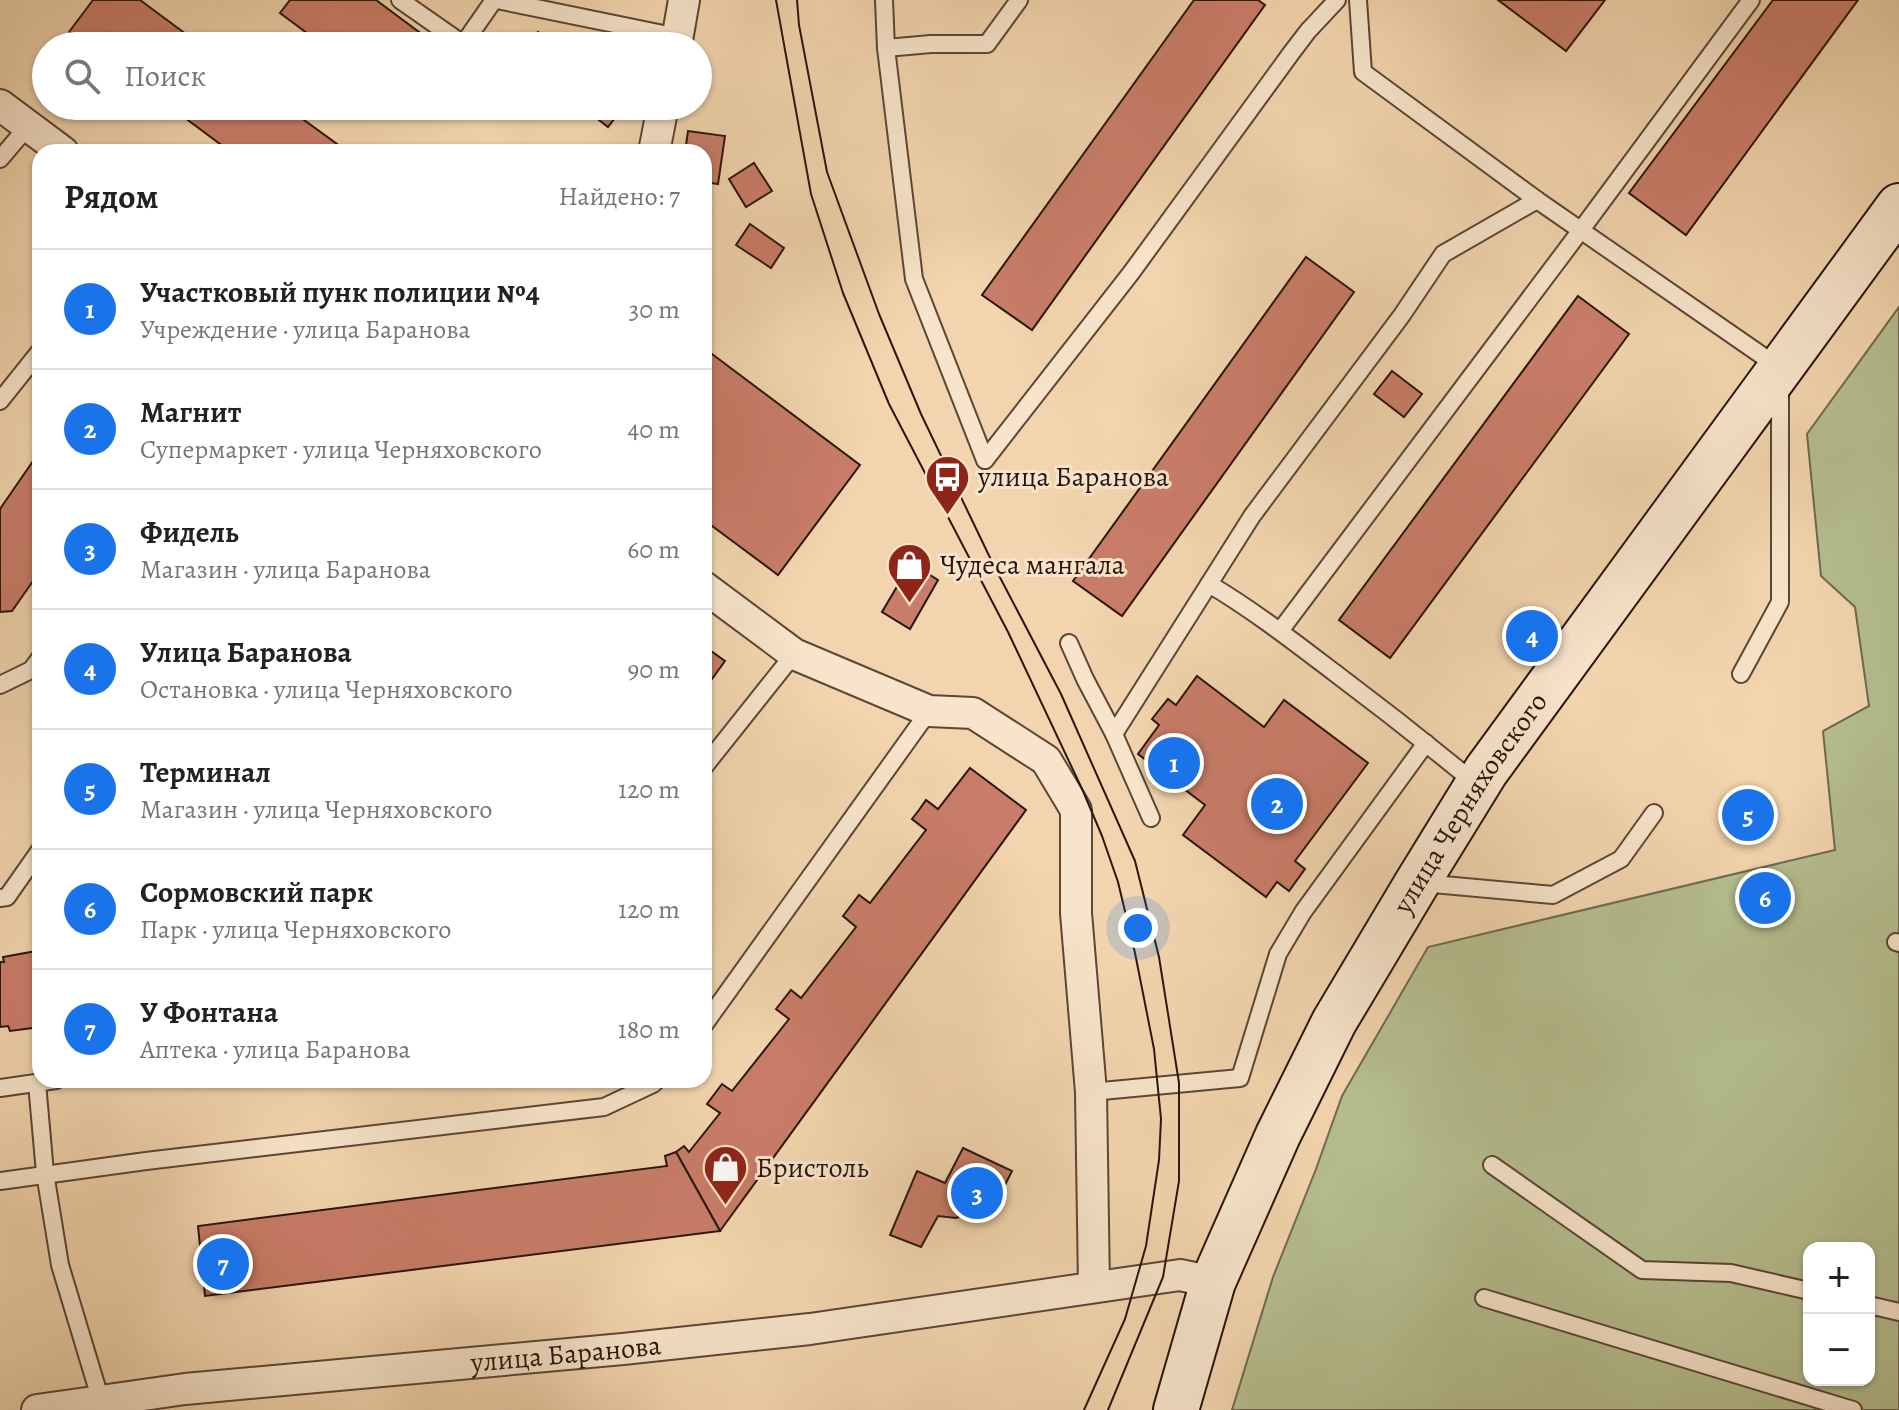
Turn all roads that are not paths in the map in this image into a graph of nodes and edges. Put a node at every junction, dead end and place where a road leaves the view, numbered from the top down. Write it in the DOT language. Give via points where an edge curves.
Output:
graph roads {
  1 [pos="400,0"];
  2 [pos="496,0"];
  3 [pos="684,0"];
  4 [pos="884,0"];
  5 [pos="1019,0"];
  6 [pos="1337,0"];
  7 [pos="1358,0"];
  8 [pos="1751,0"];
  9 [pos="445,32"];
  10 [pos="473,32"];
  11 [pos="634,32"];
  12 [pos="679,32"];
  13 [pos="886,48"];
  14 [pos="0,105"];
  15 [pos="660,120"];
  16 [pos="29,125"];
  17 [pos="53,144"];
  18 [pos="656,144"];
  19 [pos="0,159"];
  20 [pos="1537,200"];
  21 [pos="1899,206"];
  22 [pos="1581,230"];
  23 [pos="32,361"];
  24 [pos="1780,368"];
  25 [pos="0,401"];
  26 [pos="1209,584"];
  27 [pos="712,593"];
  28 [pos="1280,631"];
  29 [pos="1069,643"];
  30 [pos="794,654"];
  31 [pos="32,669"];
  32 [pos="1741,674"];
  33 [pos="0,685"];
  34 [pos="929,711"];
  35 [pos="1114,734"];
  36 [pos="1426,743"];
  37 [pos="712,757"];
  38 [pos="1477,785"];
  39 [pos="1654,813"];
  40 [pos="1151,818"];
  41 [pos="32,861"];
  42 [pos="1417,883"];
  43 [pos="0,898"];
  44 [pos="712,1014"];
  45 [pos="32,1084"];
  46 [pos="0,1088"];
  47 [pos="37,1088"];
  48 [pos="644,1088"];
  49 [pos="1091,1092"];
  50 [pos="1492,1165"];
  51 [pos="45,1173"];
  52 [pos="0,1181"];
  53 [pos="1213,1282"];
  54 [pos="1094,1287"];
  55 [pos="1803,1290"];
  56 [pos="1484,1298"];
  57 [pos="1875,1306"];
  58 [pos="1899,1312"];
  59 [pos="101,1401"];
  60 [pos="37,1410"];
  61 [pos="1176,1410"];
  62 [pos="1853,1410"];
  1 -- 9 [label="lane"];
  2 -- 10 [label="lane"];
  2 -- 11 [label="lane"];
  3 -- 12 [label="street"];
  4 -- 13 [label="lane"];
  5 -- 13 [label="lane" via="987,44"];
  6 -- 13 [label="lane" via="1308,31 1131,273 985,460 914,279"];
  7 -- 20 [label="lane" via="1363,72"];
  8 -- 22 [label="lane"];
  14 -- 16 [label="street"];
  15 -- 18 [label="street"];
  16 -- 17 [label="street"];
  16 -- 19 [label="lane"];
  20 -- 22 [label="lane"];
  20 -- 26 [label="lane" via="1443,254 1252,516"];
  21 -- 24 [label="main road, улица Черняховского"];
  22 -- 24 [label="lane"];
  22 -- 28 [label="lane"];
  23 -- 25 [label="lane"];
  24 -- 32 [label="lane" via="1780,602"];
  24 -- 38 [label="main road, улица Черняховского"];
  26 -- 28 [label="lane"];
  26 -- 35 [label="lane"];
  27 -- 30 [label="street"];
  28 -- 36 [label="lane"];
  29 -- 35 [label="lane"];
  30 -- 34 [label="street"];
  30 -- 37 [label="lane"];
  31 -- 33 [label="lane"];
  34 -- 44 [label="lane"];
  34 -- 49 [label="street" via="973,713 1046,760 1076,810 1076,913"];
  35 -- 40 [label="lane"];
  36 -- 38 [label="lane"];
  36 -- 49 [label="lane" via="1278,954 1240,1078"];
  38 -- 42 [label="main road, улица Черняховского"];
  39 -- 42 [label="lane" via="1621,859 1553,895"];
  41 -- 43 [label="lane" via="7,897"];
  42 -- 53 [label="main road, улица Черняховского" via="1334,1022"];
  45 -- 46 [label="lane"];
  47 -- 51 [label="lane"];
  48 -- 51 [label="lane" via="604,1107"];
  49 -- 54 [label="street"];
  50 -- 55 [label="lane" via="1642,1270 1731,1273"];
  51 -- 52 [label="lane"];
  51 -- 59 [label="lane" via="60,1265"];
  53 -- 54 [label="street, улица Баранова" via="1180,1275"];
  53 -- 61 [label="main road, улица Черняховского"];
  54 -- 59 [label="street, улица Баранова" via="810,1329"];
  56 -- 62 [label="lane"];
  57 -- 58 [label="lane"];
  59 -- 60 [label="street, улица Баранова"];
}
